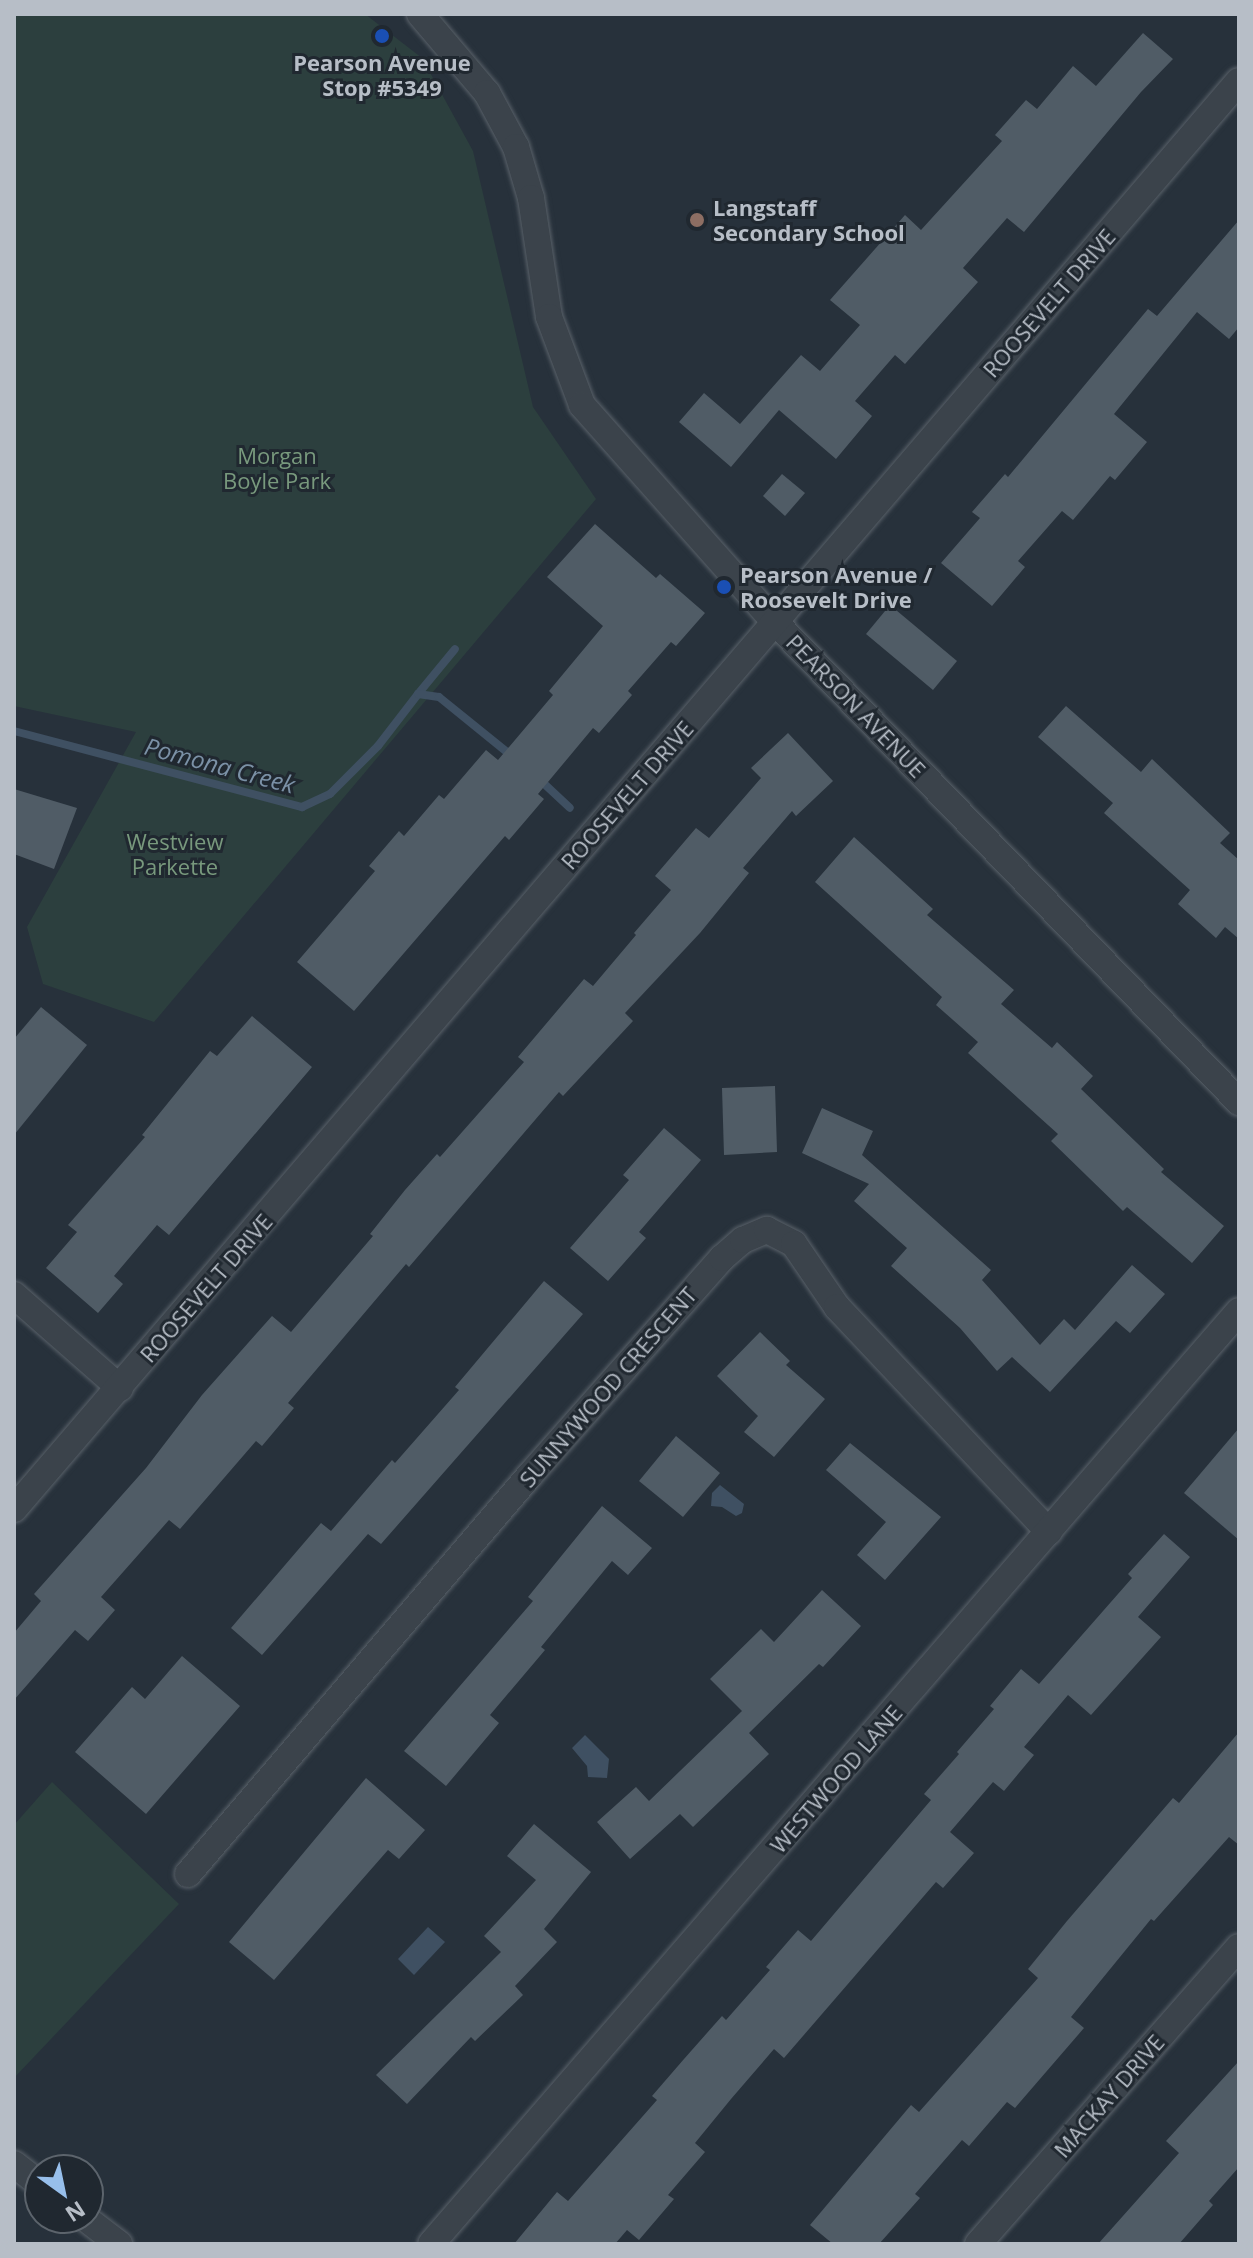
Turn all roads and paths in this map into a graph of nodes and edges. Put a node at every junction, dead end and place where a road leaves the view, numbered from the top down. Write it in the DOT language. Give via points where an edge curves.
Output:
graph roads {
  1 [pos="420,14"];
  2 [pos="1239,81"];
  3 [pos="775,622"];
  4 [pos="1239,1102"];
  5 [pos="14,1295"];
  6 [pos="1239,1311"];
  7 [pos="120,1388"];
  8 [pos="14,1509"];
  9 [pos="1049,1532"];
  10 [pos="188,1874"];
  11 [pos="1239,1947"];
  12 [pos="431,2244"];
  13 [pos="978,2244"];
  1 -- 3 [label="street, PEARSON AVENUE" via="487,93 516,147 531,198 549,317 582,405"];
  2 -- 3 [label="street, ROOSEVELT DRIVE"];
  3 -- 4 [label="street, PEARSON AVENUE"];
  3 -- 7 [label="street, ROOSEVELT DRIVE"];
  5 -- 7 [label="street"];
  6 -- 9 [label="street, WESTWOOD LANE"];
  7 -- 8 [label="street, ROOSEVELT DRIVE"];
  9 -- 10 [label="street, SUNNYWOOD CRESCENT" via="837,1307 794,1244 767,1230 743,1240 722,1258"];
  9 -- 12 [label="street, WESTWOOD LANE"];
  11 -- 13 [label="street, MACKAY DRIVE"];
}
